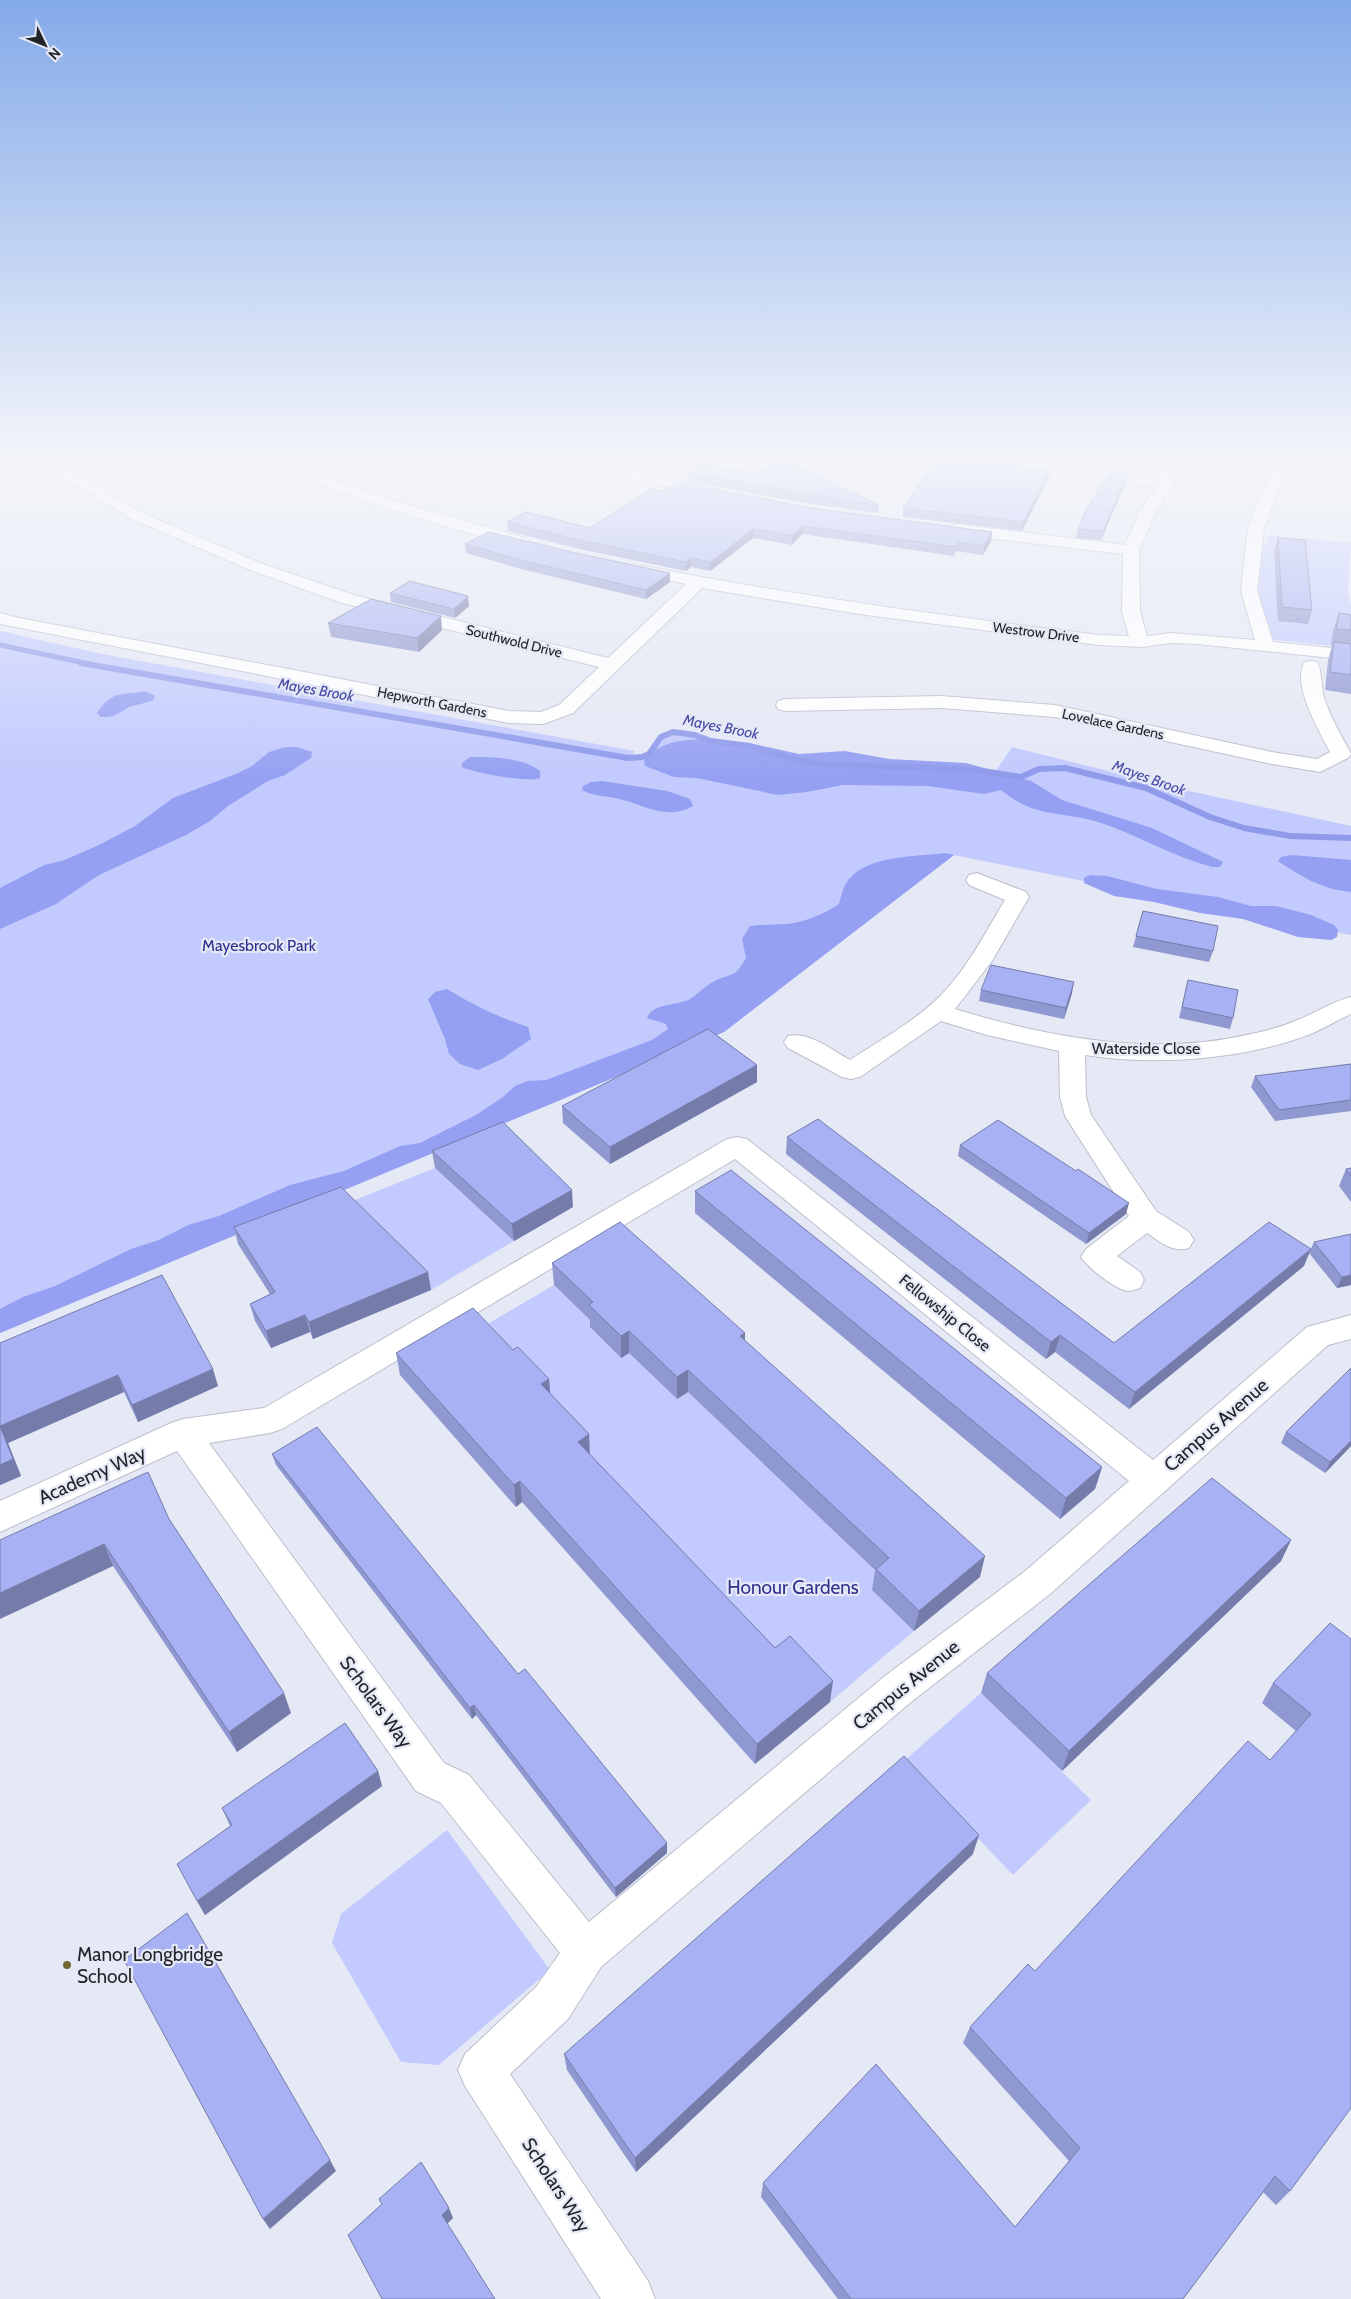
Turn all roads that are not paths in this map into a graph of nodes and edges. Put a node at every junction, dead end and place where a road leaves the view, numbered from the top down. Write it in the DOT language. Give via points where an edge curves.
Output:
graph roads {
  1 [pos="245,562"];
  2 [pos="1131,562"];
  3 [pos="1252,562"];
  4 [pos="616,565"];
  5 [pos="698,583"];
  6 [pos="0,618"];
  7 [pos="1142,642"];
  8 [pos="1266,646"];
  9 [pos="1351,654"];
  10 [pos="610,664"];
  11 [pos="1311,666"];
  12 [pos="1351,671"];
  13 [pos="785,705"];
  14 [pos="976,880"];
  15 [pos="1351,1005"];
  16 [pos="937,1012"];
  17 [pos="797,1042"];
  18 [pos="1072,1047"];
  19 [pos="738,1146"];
  20 [pos="1146,1218"];
  21 [pos="1179,1240"];
  22 [pos="1129,1280"];
  23 [pos="1351,1327"];
  24 [pos="183,1433"];
  25 [pos="1153,1480"];
  26 [pos="0,1517"];
  27 [pos="586,1952"];
  28 [pos="481,2070"];
  29 [pos="630,2299"];
  1 -- 10 [label="street, Southwold Drive" via="348,599"];
  2 -- 7 [label="street" via="1131,612 1136,633"];
  3 -- 8 [label="street" via="1249,591"];
  4 -- 5 [label="street, Westrow Drive"];
  5 -- 7 [label="street, Westrow Drive" via="997,628"];
  5 -- 10 [label="street, Hepworth Gardens"];
  6 -- 10 [label="street, Hepworth Gardens" via="509,717 544,718 566,708"];
  7 -- 8 [label="street, Westrow Drive" via="1171,638"];
  7 -- 11 [label="street, Westrow Drive" via="1175,650"];
  8 -- 9 [label="street, Westrow Drive"];
  11 -- 12 [label="street, Westrow Drive"];
  11 -- 13 [label="street, Lovelace Gardens" via="1315,700 1341,754 1320,766 1055,711 941,702"];
  14 -- 16 [label="street" via="1018,897 986,952 953,997"];
  15 -- 18 [label="street, Waterside Close" via="1305,1027 1237,1045 1163,1051"];
  16 -- 17 [label="street" via="851,1071"];
  16 -- 18 [label="street, Waterside Close" via="973,1024"];
  18 -- 20 [label="street" via="1073,1097 1078,1116"];
  19 -- 24 [label="street, Academy Way" via="270,1420"];
  19 -- 25 [label="street, Fellowship Close"];
  20 -- 21 [label="street"];
  20 -- 22 [label="street" via="1096,1257"];
  23 -- 25 [label="street, Campus Avenue" via="1318,1334"];
  24 -- 26 [label="street, Academy Way"];
  24 -- 27 [label="street, Scholars Way" via="430,1777 455,1788"];
  25 -- 27 [label="street, Campus Avenue" via="1037,1583 898,1689"];
  27 -- 28 [label="street, Campus Avenue" via="552,2003"];
  28 -- 29 [label="street, Scholars Way"];
}
